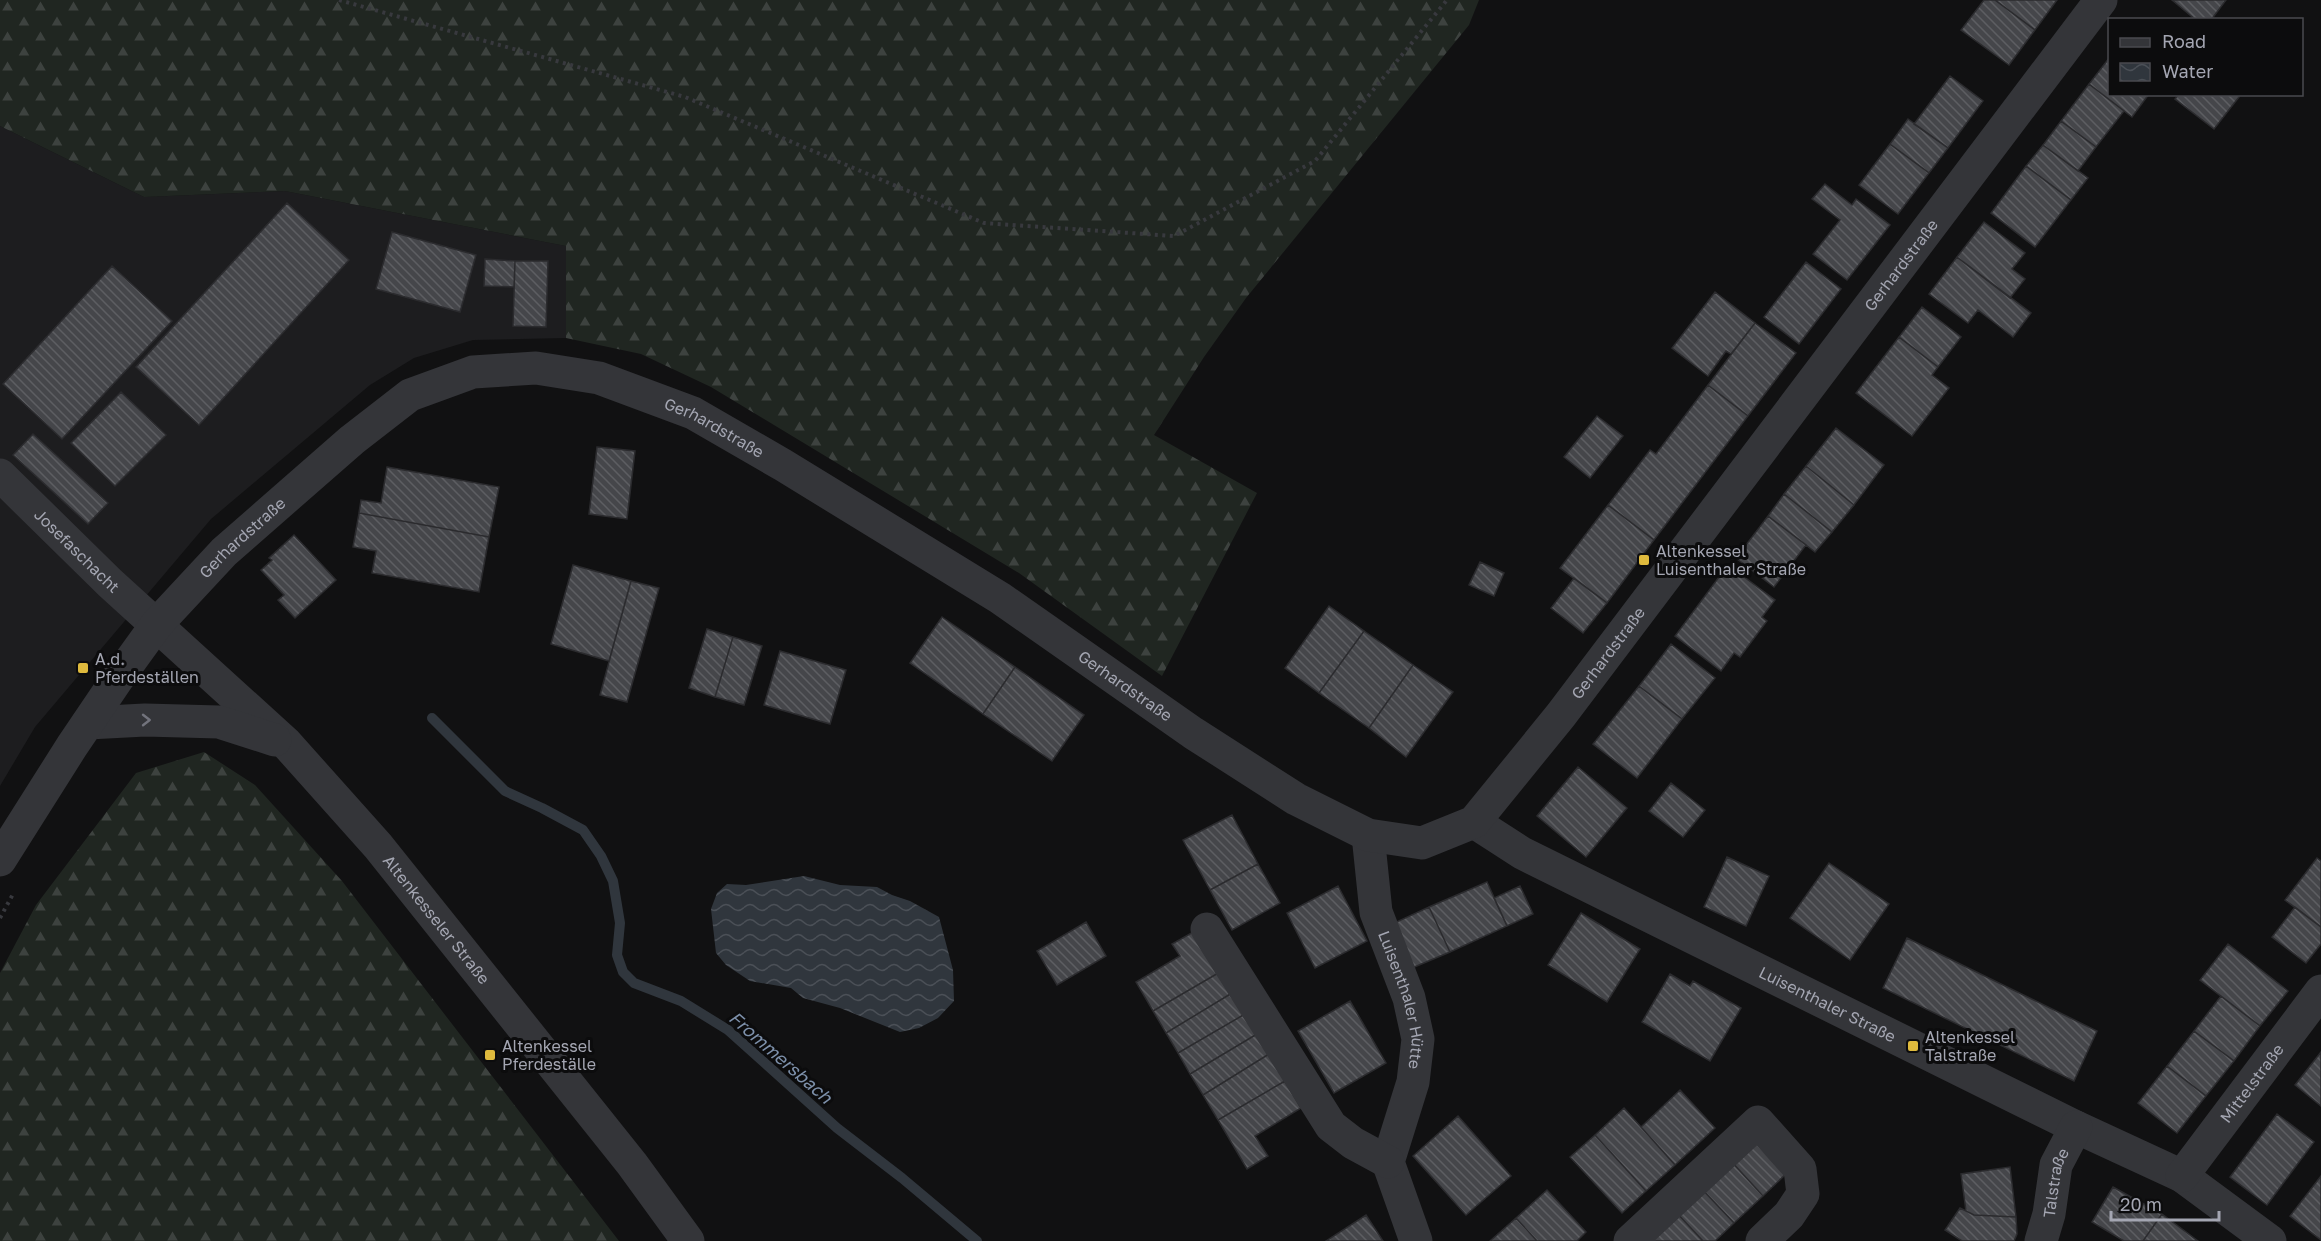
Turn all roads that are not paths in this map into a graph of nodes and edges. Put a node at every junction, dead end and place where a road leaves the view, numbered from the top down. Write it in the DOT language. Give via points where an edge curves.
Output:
graph roads {
  1 [pos="2102,0"];
  2 [pos="0,476"];
  3 [pos="157,624"];
  4 [pos="88,723"];
  5 [pos="286,743"];
  6 [pos="1474,822"];
  7 [pos="1368,835"];
  8 [pos="0,860"];
  9 [pos="1207,928"];
  10 [pos="2321,991"];
  11 [pos="2076,1127"];
  12 [pos="1388,1162"];
  13 [pos="2182,1176"];
  14 [pos="688,1241"];
  15 [pos="1416,1241"];
  16 [pos="1630,1241"];
  17 [pos="1762,1241"];
  18 [pos="2041,1241"];
  19 [pos="2270,1241"];
  1 -- 6 [label="street, Gerhardstraße" via="1561,715"];
  2 -- 3 [label="street, Josefaschacht"];
  3 -- 4 [label="street, Gerhardstraße"];
  3 -- 5 [label="street, Altenkesseler Straße"];
  3 -- 7 [label="street, Gerhardstraße" via="232,545 410,395 473,372 536,368 599,378 693,413 783,465 1000,598 1193,733 1296,799"];
  4 -- 5 [label="street, one-way" via="219,722"];
  4 -- 8 [label="street, Gerhardstraße"];
  5 -- 14 [label="street, Altenkesseler Straße" via="378,846 632,1164"];
  6 -- 7 [label="street, Gerhardstraße" via="1422,843"];
  6 -- 11 [label="street, Luisenthaler Straße" via="1522,853"];
  7 -- 12 [label="street, Luisenthaler Hütte" via="1376,912 1409,998 1418,1039 1413,1082"];
  9 -- 12 [label="street" via="1331,1126"];
  10 -- 13 [label="street, Mittelstraße"];
  11 -- 13 [label="street, Luisenthaler Straße"];
  11 -- 18 [label="street, Talstraße" via="2056,1165"];
  12 -- 15 [label="street"];
  13 -- 19 [label="street, Luisenthaler Straße"];
  16 -- 17 [label="street" via="1758,1122 1800,1169 1803,1194 1789,1215"];
}
